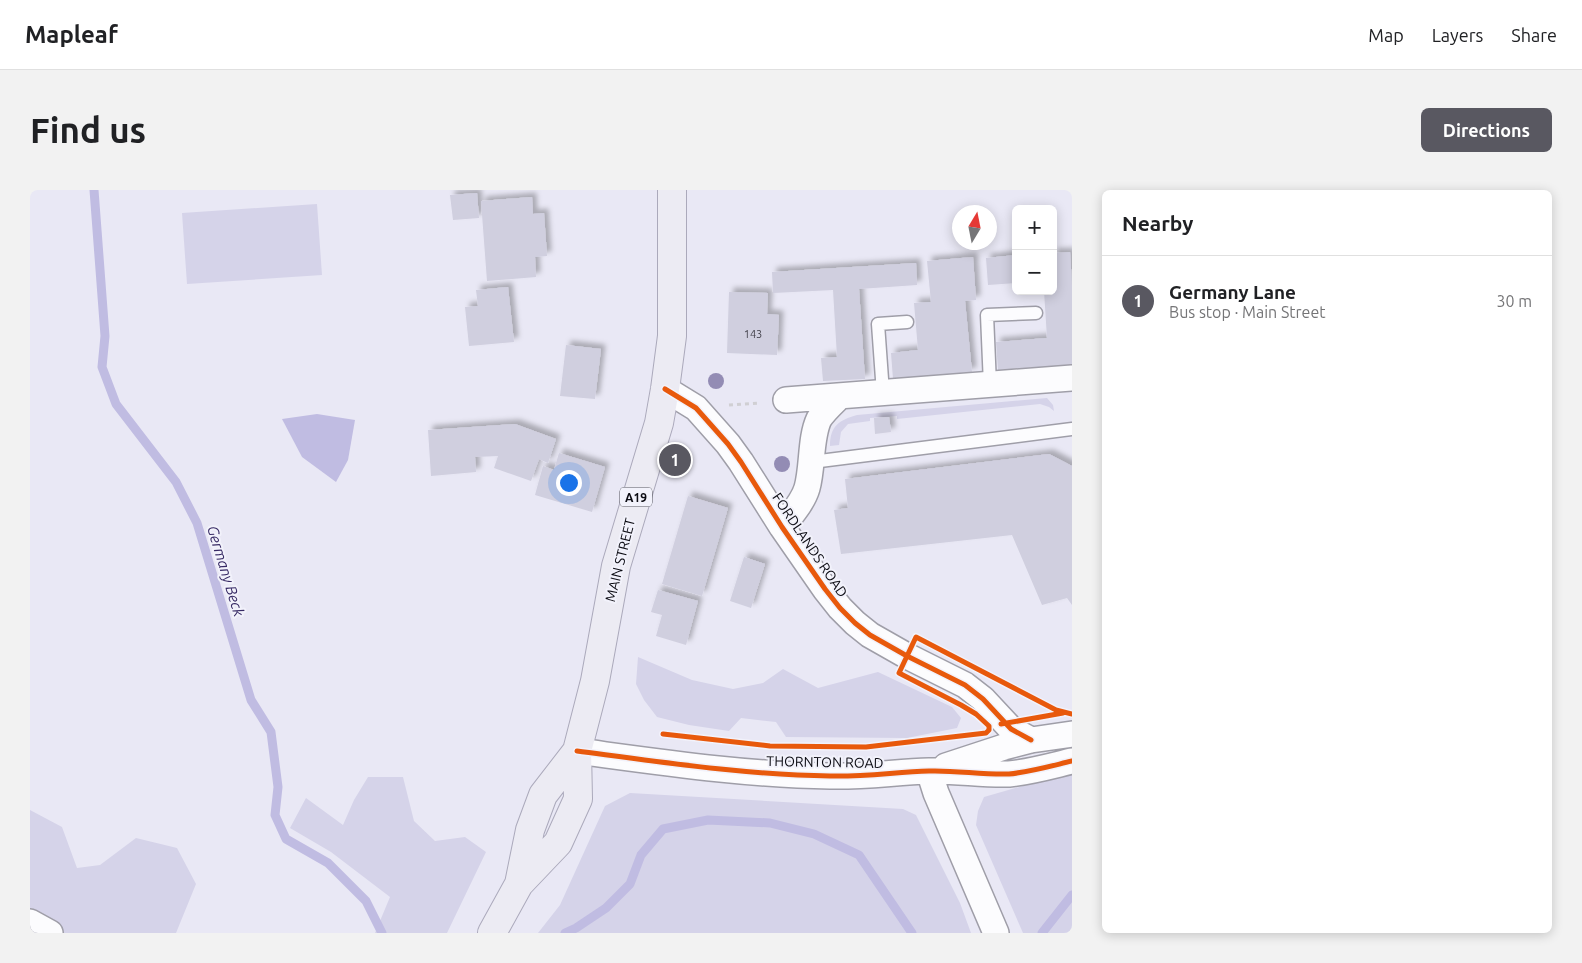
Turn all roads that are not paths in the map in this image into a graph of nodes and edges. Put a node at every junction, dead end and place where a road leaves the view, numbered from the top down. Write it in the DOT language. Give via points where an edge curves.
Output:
graph roads {
  1 [pos="672,190"];
  2 [pos="1036,313"];
  3 [pos="907,322"];
  4 [pos="1070,380"];
  5 [pos="990,385"];
  6 [pos="665,389"];
  7 [pos="883,393"];
  8 [pos="840,396"];
  9 [pos="786,400"];
  10 [pos="1072,429"];
  11 [pos="812,462"];
  12 [pos="782,527"];
  13 [pos="1072,734"];
  14 [pos="1031,740"];
  15 [pos="578,751"];
  16 [pos="1072,761"];
  17 [pos="929,771"];
  18 [pos="30,922"];
  19 [pos="995,929"];
  20 [pos="50,933"];
  21 [pos="492,933"];
  1 -- 6 [label="main road, MAIN STREET / A19" via="672,336"];
  2 -- 5 [label="lane" via="987,315"];
  3 -- 7 [label="lane" via="878,324"];
  4 -- 5 [label="street"];
  5 -- 7 [label="street"];
  6 -- 12 [label="street, FORDLANDS ROAD" via="696,408 711,424 741,462"];
  6 -- 15 [label="main road, MAIN STREET / A19" via="616,566 595,681"];
  7 -- 8 [label="street"];
  8 -- 9 [label="street"];
  8 -- 11 [label="street" via="819,420"];
  10 -- 11 [label="lane"];
  11 -- 12 [label="street" via="807,489"];
  12 -- 14 [label="street, FORDLANDS ROAD" via="825,590 870,635 965,686 983,699 1011,728"];
  13 -- 14 [label="street, THORNTON ROAD"];
  14 -- 17 [label="street, THORNTON ROAD"];
  15 -- 17 [label="street, THORNTON ROAD" via="758,772 857,777"];
  15 -- 21 [label="main road, MAIN STREET / A19" via="578,799 558,842 519,884"];
  16 -- 17 [label="street, THORNTON ROAD" via="1008,774"];
  17 -- 19 [label="street"];
  18 -- 20 [label="street"];
}
